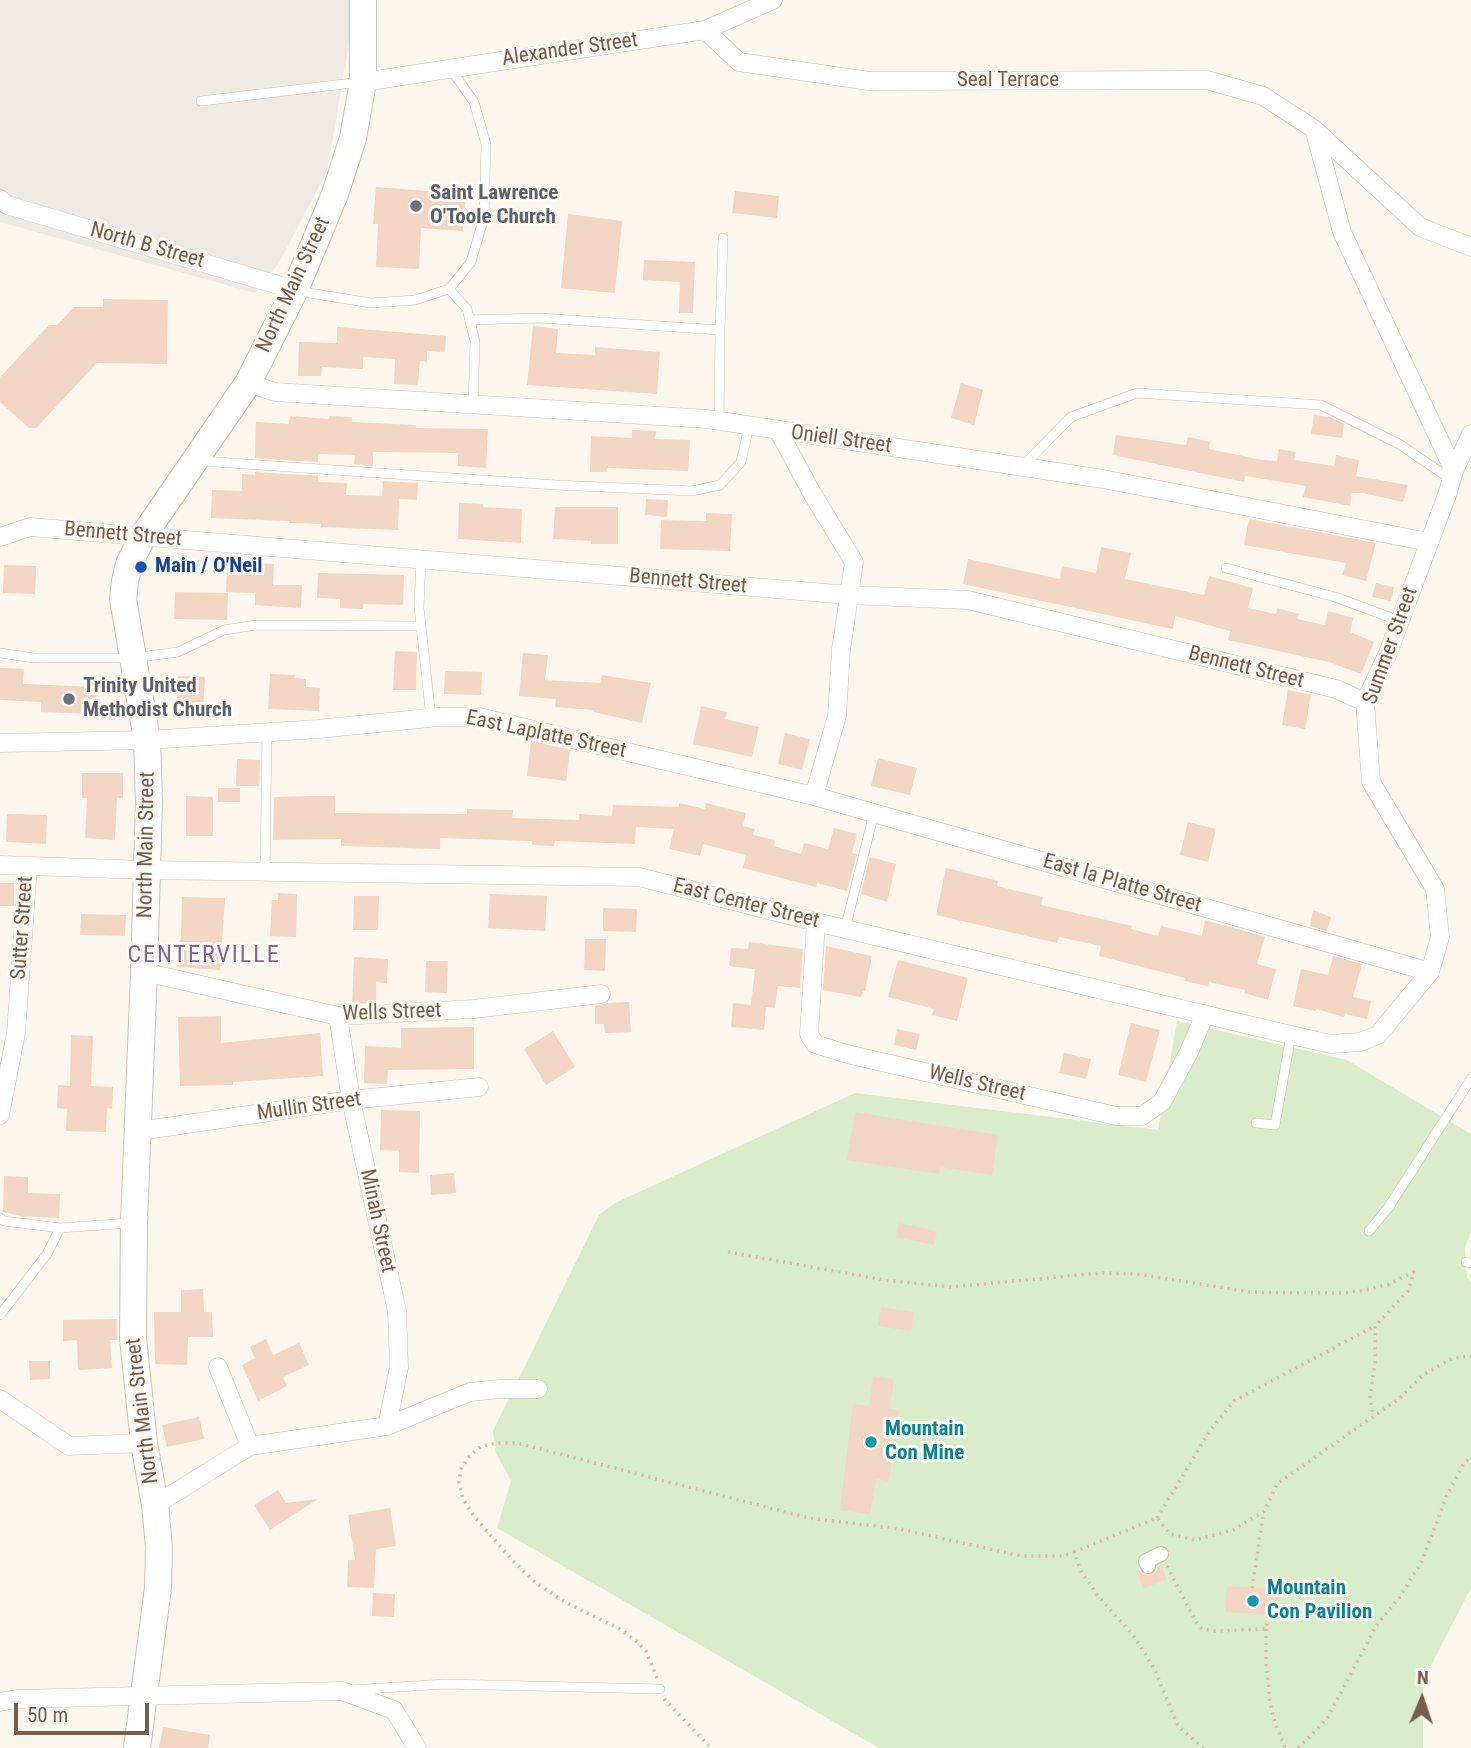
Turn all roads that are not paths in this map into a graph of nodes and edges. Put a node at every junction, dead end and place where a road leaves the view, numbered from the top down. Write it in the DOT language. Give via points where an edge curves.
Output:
graph roads {
  1 [pos="363,0"];
  2 [pos="773,0"];
  3 [pos="705,30"];
  4 [pos="450,68"];
  5 [pos="363,82"];
  6 [pos="201,101"];
  7 [pos="1314,129"];
  8 [pos="0,199"];
  9 [pos="723,238"];
  10 [pos="1471,247"];
  11 [pos="449,289"];
  12 [pos="295,290"];
  13 [pos="470,320"];
  14 [pos="720,330"];
  15 [pos="248,383"];
  16 [pos="473,404"];
  17 [pos="719,421"];
  18 [pos="749,426"];
  19 [pos="779,432"];
  20 [pos="1471,434"];
  21 [pos="196,461"];
  22 [pos="1022,467"];
  23 [pos="1453,476"];
  24 [pos="143,536"];
  25 [pos="0,537"];
  26 [pos="1429,542"];
  27 [pos="421,559"];
  28 [pos="1226,568"];
  29 [pos="849,595"];
  30 [pos="1400,621"];
  31 [pos="421,626"];
  32 [pos="0,653"];
  33 [pos="133,658"];
  34 [pos="1365,702"];
  35 [pos="431,718"];
  36 [pos="267,732"];
  37 [pos="148,740"];
  38 [pos="0,743"];
  39 [pos="814,796"];
  40 [pos="874,813"];
  41 [pos="0,865"];
  42 [pos="27,866"];
  43 [pos="147,870"];
  44 [pos="265,872"];
  45 [pos="816,922"];
  46 [pos="845,929"];
  47 [pos="144,972"];
  48 [pos="1430,972"];
  49 [pos="601,994"];
  50 [pos="1205,1014"];
  51 [pos="338,1016"];
  52 [pos="1291,1035"];
  53 [pos="1331,1044"];
  54 [pos="1471,1079"];
  55 [pos="479,1087"];
  56 [pos="351,1100"];
  57 [pos="0,1115"];
  58 [pos="1256,1123"];
  59 [pos="139,1131"];
  60 [pos="0,1218"];
  61 [pos="134,1222"];
  62 [pos="60,1228"];
  63 [pos="1369,1231"];
  64 [pos="0,1315"];
  65 [pos="218,1367"];
  66 [pos="538,1389"];
  67 [pos="0,1399"];
  68 [pos="387,1426"];
  69 [pos="144,1443"];
  70 [pos="250,1446"];
  71 [pos="155,1505"];
  72 [pos="1161,1554"];
  73 [pos="1148,1566"];
  74 [pos="660,1689"];
  75 [pos="342,1691"];
  76 [pos="146,1695"];
  77 [pos="0,1702"];
  78 [pos="137,1748"];
  79 [pos="417,1748"];
  1 -- 5 [label="main road, North Main Street"];
  2 -- 3 [label="street, Alexander Street"];
  3 -- 4 [label="street, Alexander Street"];
  3 -- 7 [label="street, Seal Terrace" via="739,62 869,81 1207,80 1262,96"];
  4 -- 5 [label="street, Alexander Street"];
  4 -- 11 [label="lane" via="474,102 486,144 484,217 471,262"];
  5 -- 6 [label="lane"];
  5 -- 12 [label="main road, North Main Street" via="353,138 335,194"];
  7 -- 10 [label="street, Seal Terrace" via="1420,227"];
  7 -- 23 [label="street" via="1342,232"];
  8 -- 12 [label="street, North B Street" via="7,205"];
  9 -- 14 [label="lane"];
  11 -- 12 [label="lane" via="415,300 371,303"];
  11 -- 13 [label="lane" via="467,309"];
  12 -- 15 [label="main road, North Main Street"];
  13 -- 14 [label="lane" via="540,318"];
  13 -- 16 [label="lane" via="475,341"];
  14 -- 17 [label="lane"];
  15 -- 16 [label="street, Oniell Street" via="275,391"];
  15 -- 21 [label="main road, North Main Street"];
  16 -- 17 [label="street, Oniell Street"];
  17 -- 18 [label="street, Oniell Street"];
  18 -- 19 [label="street, Oniell Street"];
  18 -- 21 [label="lane" via="741,462 720,485 692,491"];
  19 -- 22 [label="street, Oniell Street"];
  19 -- 29 [label="street" via="854,562"];
  20 -- 23 [label="street, Summer Street"];
  21 -- 24 [label="main road, North Main Street"];
  22 -- 23 [label="lane" via="1071,417 1137,393 1321,405"];
  22 -- 26 [label="street, Oniell Street"];
  23 -- 26 [label="street, Summer Street"];
  24 -- 25 [label="street, Bennett Street" via="30,527"];
  24 -- 27 [label="street, Bennett Street"];
  24 -- 33 [label="main road, North Main Street" via="130,564 123,599"];
  26 -- 30 [label="street, Summer Street"];
  27 -- 29 [label="street, Bennett Street"];
  27 -- 31 [label="lane"];
  28 -- 30 [label="lane" via="1335,597"];
  29 -- 34 [label="street, Bennett Street" via="968,600 1336,689"];
  29 -- 39 [label="street" via="837,716"];
  30 -- 34 [label="street, Summer Street"];
  31 -- 33 [label="lane" via="256,625 224,630 178,652"];
  31 -- 35 [label="lane"];
  32 -- 33 [label="lane" via="34,659"];
  33 -- 37 [label="main road, North Main Street"];
  34 -- 48 [label="street, Summer Street" via="1371,782 1435,889 1440,937"];
  35 -- 36 [label="street, East Laplatte Street"];
  35 -- 39 [label="street, East Laplatte Street" via="479,717"];
  36 -- 37 [label="street, East Laplatte Street"];
  36 -- 44 [label="lane"];
  37 -- 38 [label="street, East Laplatte Street"];
  37 -- 43 [label="main road, North Main Street"];
  39 -- 40 [label="street, East la Platte Street"];
  40 -- 46 [label="lane"];
  40 -- 48 [label="street, East la Platte Street"];
  41 -- 42 [label="street, East Center Street"];
  42 -- 43 [label="street, East Center Street"];
  42 -- 57 [label="street, Sutter Street" via="16,1033"];
  43 -- 44 [label="street, East Center Street"];
  43 -- 47 [label="main road, North Main Street"];
  44 -- 45 [label="street, East Center Street" via="639,877"];
  45 -- 46 [label="street, East Center Street"];
  45 -- 50 [label="street, Wells Street" via="808,1034 815,1044 847,1054 1116,1116 1142,1116 1162,1102"];
  46 -- 50 [label="street, East Center Street"];
  47 -- 51 [label="street, Wells Street"];
  47 -- 59 [label="main road, North Main Street"];
  48 -- 53 [label="street, Summer Street" via="1378,1035"];
  49 -- 51 [label="street, Wells Street" via="474,1009"];
  50 -- 52 [label="street, East Center Street"];
  51 -- 56 [label="street, Minah Street"];
  52 -- 53 [label="street, East Center Street"];
  52 -- 58 [label="lane" via="1275,1125"];
  54 -- 63 [label="lane" via="1388,1209"];
  55 -- 56 [label="street, Mullin Street"];
  56 -- 59 [label="street, Mullin Street"];
  56 -- 68 [label="street, Minah Street" via="397,1311 399,1367"];
  59 -- 61 [label="main road, North Main Street"];
  60 -- 62 [label="lane"];
  61 -- 62 [label="lane"];
  61 -- 69 [label="main road, North Main Street" via="133,1338"];
  62 -- 64 [label="lane" via="47,1254"];
  65 -- 70 [label="street"];
  66 -- 68 [label="street" via="470,1392"];
  67 -- 69 [label="street" via="69,1446"];
  68 -- 70 [label="street"];
  69 -- 71 [label="main road, North Main Street"];
  70 -- 71 [label="street"];
  71 -- 76 [label="main road, North Main Street" via="158,1588"];
  72 -- 73 [label="street" via="1146,1561"];
  74 -- 75 [label="lane" via="445,1684"];
  75 -- 76 [label="street"];
  75 -- 79 [label="street" via="394,1710"];
  76 -- 77 [label="street"];
  76 -- 78 [label="main road, North Main Street"];
}
